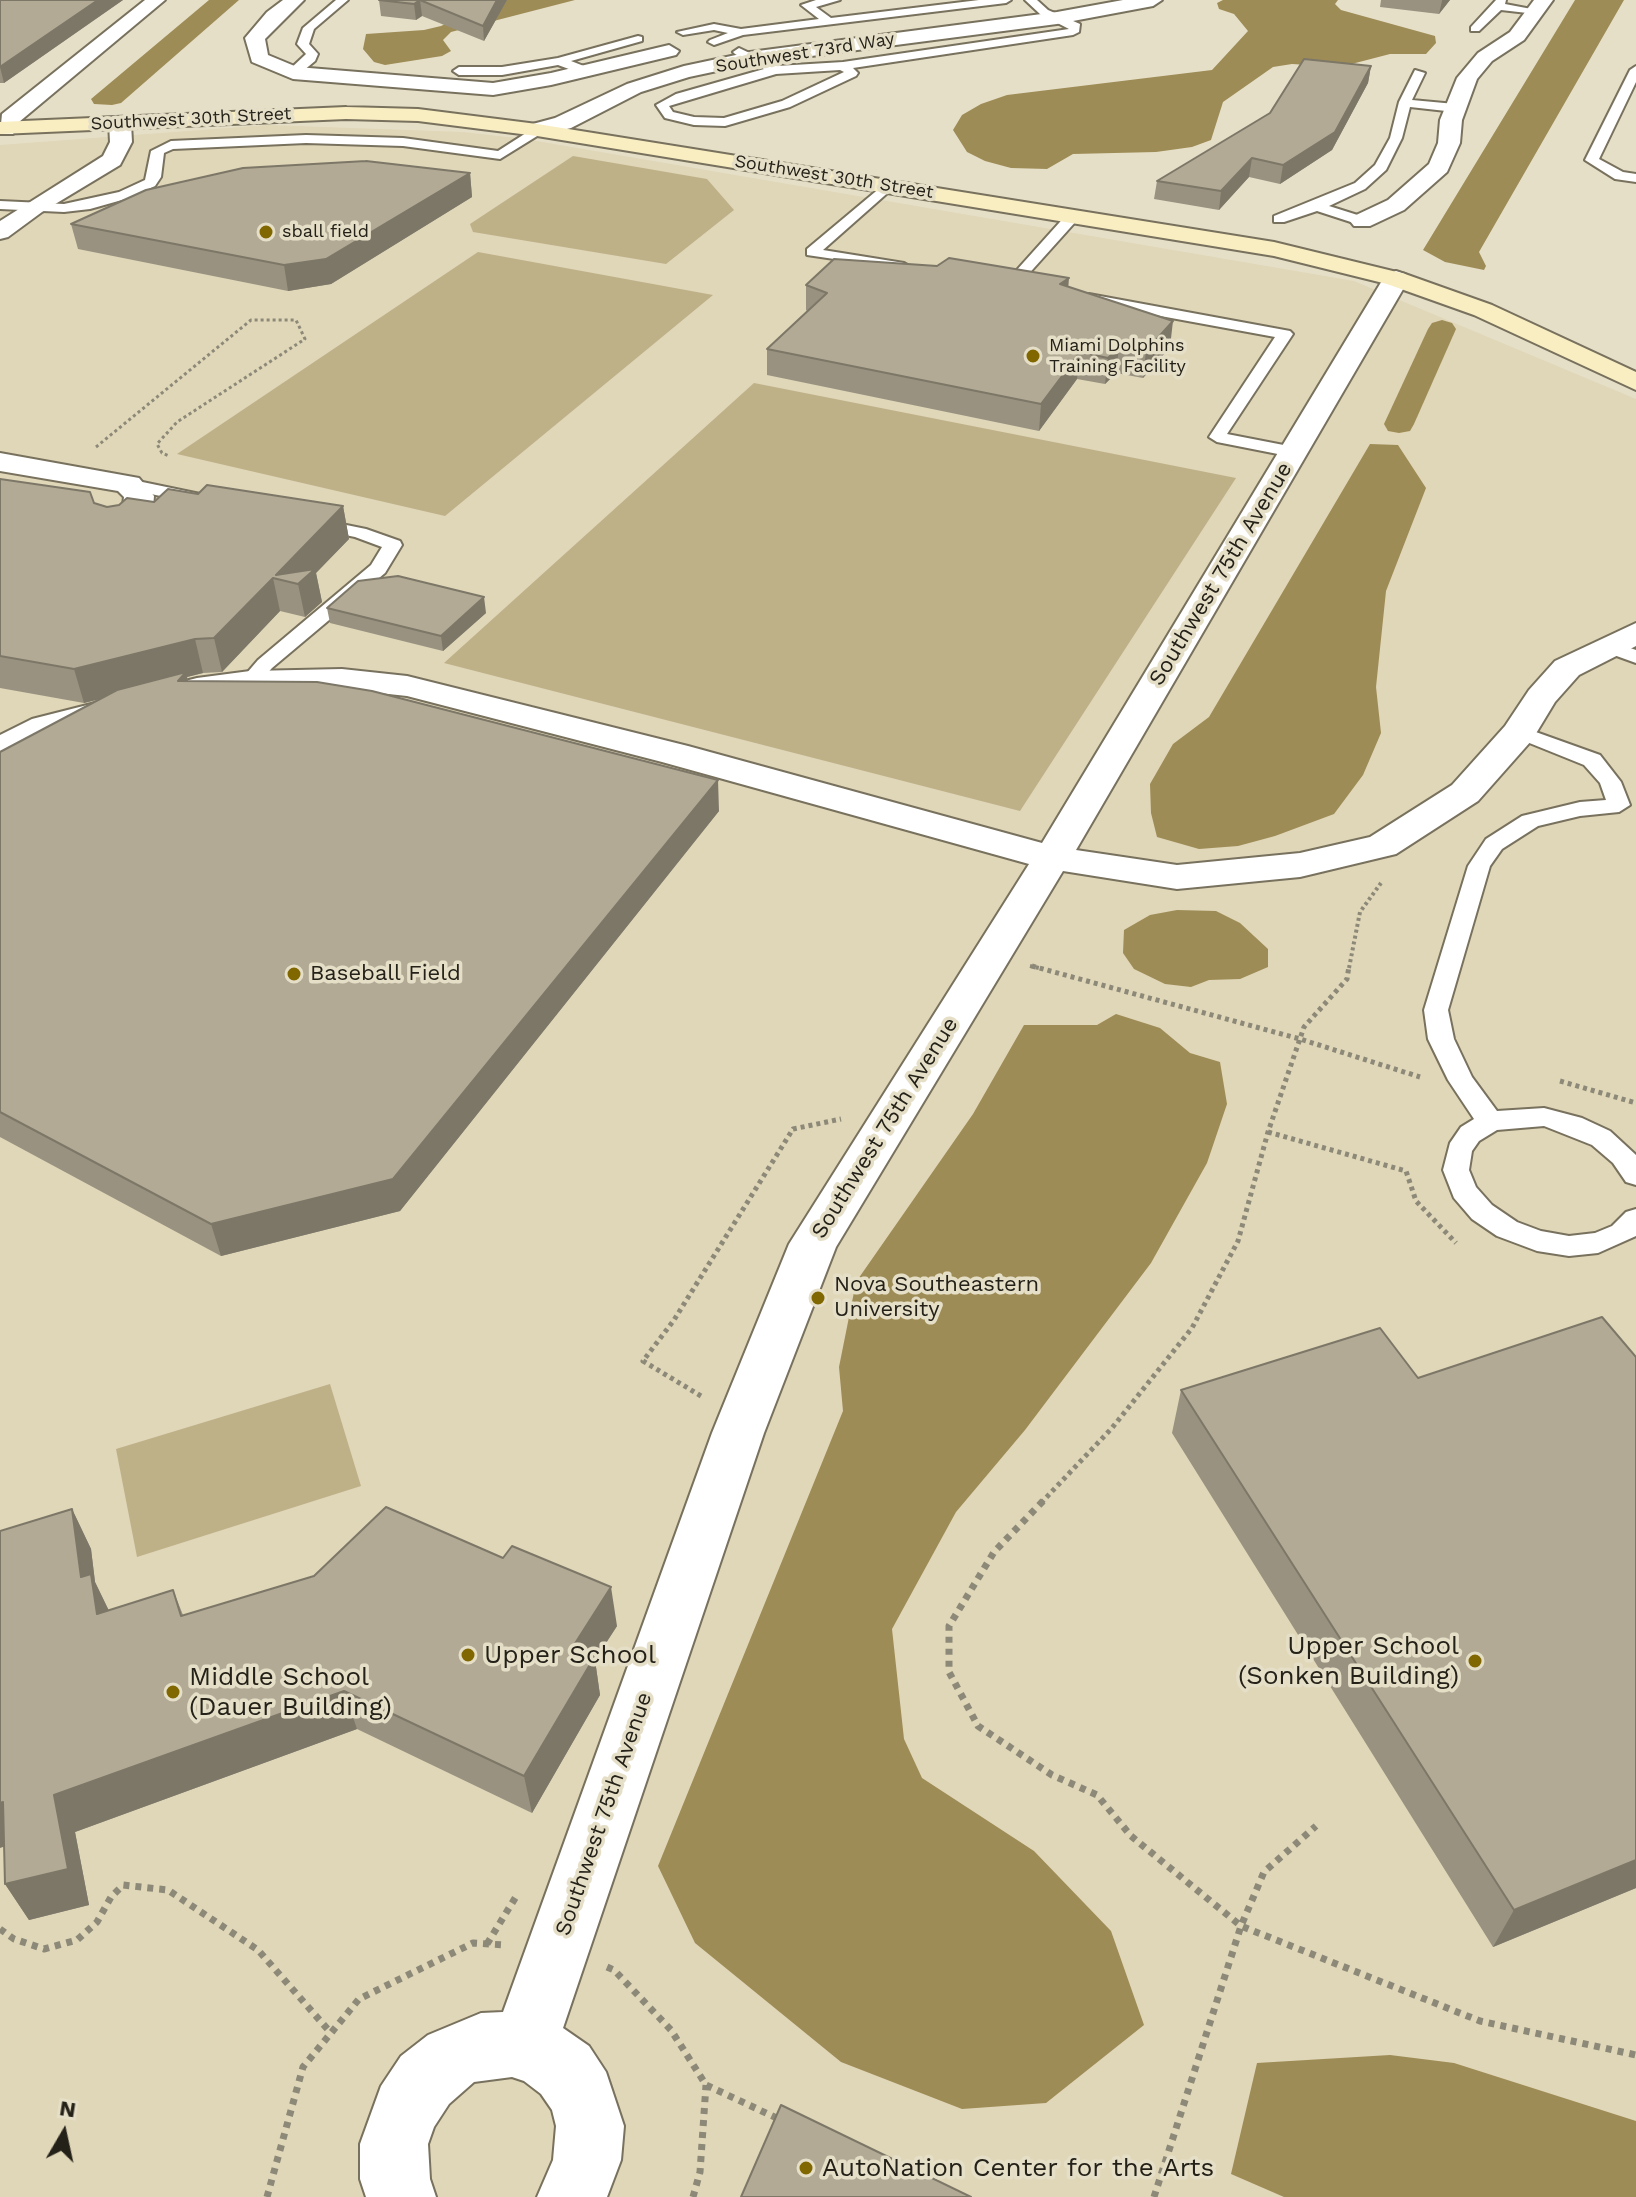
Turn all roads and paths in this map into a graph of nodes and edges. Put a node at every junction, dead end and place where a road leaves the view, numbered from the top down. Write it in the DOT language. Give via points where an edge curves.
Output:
graph roads {
  1 [pos="156,0"];
  2 [pos="295,0"];
  3 [pos="343,0"];
  4 [pos="835,0"];
  5 [pos="1006,0"];
  6 [pos="1112,0"];
  7 [pos="1153,0"];
  8 [pos="1499,3"];
  9 [pos="1540,6"];
  10 [pos="1043,10"];
  11 [pos="830,22"];
  12 [pos="1475,29"];
  13 [pos="683,32"];
  14 [pos="638,39"];
  15 [pos="743,47"];
  16 [pos="559,61"];
  17 [pos="843,66"];
  18 [pos="775,70"];
  19 [pos="1636,70"];
  20 [pos="459,71"];
  21 [pos="585,71"];
  22 [pos="293,73"];
  23 [pos="1419,73"];
  24 [pos="0,97"];
  25 [pos="35,98"];
  26 [pos="1405,103"];
  27 [pos="1455,108"];
  28 [pos="120,123"];
  29 [pos="2,129"];
  30 [pos="537,130"];
  31 [pos="1636,178"];
  32 [pos="887,186"];
  33 [pos="0,205"];
  34 [pos="1317,206"];
  35 [pos="34,207"];
  36 [pos="1073,216"];
  37 [pos="1279,219"];
  38 [pos="1362,221"];
  39 [pos="0,232"];
  40 [pos="925,271"];
  41 [pos="1396,279"];
  42 [pos="1011,285"];
  43 [pos="1071,296"];
  44 [pos="1636,382"];
  45 [pos="1293,452"];
  46 [pos="87,456"];
  47 [pos="169,456"];
  48 [pos="0,462"];
  49 [pos="128,484"];
  50 [pos="221,504"];
  51 [pos="298,520"];
  52 [pos="116,527"];
  53 [pos="1626,645"];
  54 [pos="250,681"];
  55 [pos="1519,732"];
  56 [pos="0,748"];
  57 [pos="1628,807"];
  58 [pos="1052,858"];
  59 [pos="1388,878"];
  60 [pos="992,955"];
  61 [pos="1300,1039"];
  62 [pos="1461,1080"];
  63 [pos="1560,1081"];
  64 [pos="1636,1103"];
  65 [pos="1490,1122"];
  66 [pos="835,1132"];
  67 [pos="1268,1132"];
  68 [pos="1636,1175"];
  69 [pos="1636,1219"];
  70 [pos="1456,1243"];
  71 [pos="706,1385"];
  72 [pos="702,1397"];
  73 [pos="697,1411"];
  74 [pos="1316,1826"];
  75 [pos="519,1893"];
  76 [pos="1241,1926"];
  77 [pos="0,1929"];
  78 [pos="487,1944"];
  79 [pos="331,2033"];
  80 [pos="523,2048"];
  81 [pos="1636,2055"];
  82 [pos="790,2124"];
  83 [pos="401,2197"];
  84 [pos="572,2197"];
  85 [pos="693,2197"];
  86 [pos="1154,2197"];
  1 -- 25 [label="street"];
  2 -- 22 [label="street" via="255,38 259,58"];
  3 -- 22 [label="lane" via="309,28 303,44 312,54"];
  4 -- 11 [label="lane" via="807,5"];
  5 -- 11 [label="lane"];
  6 -- 10 [label="street, Southwest 73rd Way"];
  7 -- 10 [label="street, Southwest 73rd Way"];
  8 -- 9 [label="lane"];
  8 -- 12 [label="lane"];
  9 -- 27 [label="street" via="1517,36 1485,57 1467,78"];
  10 -- 15 [label="street, Southwest 73rd Way"];
  10 -- 17 [label="lane" via="1076,26 1073,32"];
  11 -- 15 [label="lane"];
  13 -- 15 [label="lane" via="714,27"];
  14 -- 16 [label="lane"];
  15 -- 18 [label="lane"];
  15 -- 21 [label="street" via="714,42"];
  15 -- 30 [label="street, Southwest 73rd Way"];
  16 -- 20 [label="lane" via="502,71"];
  16 -- 21 [label="lane"];
  17 -- 18 [label="lane"];
  17 -- 18 [label="lane" via="852,73 786,104 725,122 669,115 662,105"];
  19 -- 31 [label="lane" via="1592,160 1620,176"];
  21 -- 22 [label="street" via="493,89"];
  23 -- 26 [label="lane"];
  24 -- 25 [label="street"];
  25 -- 29 [label="street"];
  26 -- 27 [label="lane"];
  26 -- 34 [label="lane" via="1381,167 1360,186"];
  27 -- 38 [label="street" via="1439,167 1396,205"];
  28 -- 29 [label="street, Southwest 30th Street"];
  28 -- 30 [label="street, Southwest 30th Street" via="362,113"];
  28 -- 35 [label="street" via="121,142 112,160"];
  30 -- 32 [label="street, Southwest 30th Street"];
  30 -- 35 [label="lane" via="500,155 403,142 306,139 171,145 158,151 154,177 143,187 90,205"];
  32 -- 36 [label="street, Southwest 30th Street"];
  32 -- 40 [label="lane" via="812,252"];
  33 -- 35 [label="lane"];
  34 -- 37 [label="lane"];
  34 -- 38 [label="lane"];
  35 -- 39 [label="street"];
  36 -- 41 [label="street, Southwest 30th Street" via="1274,249"];
  36 -- 42 [label="lane"];
  41 -- 44 [label="street, Southwest 30th Street" via="1483,310"];
  41 -- 45 [label="street, Southwest 75th Avenue"];
  43 -- 45 [label="lane" via="1285,334 1217,437"];
  45 -- 58 [label="street, Southwest 75th Avenue"];
  46 -- 47 [label="path" via="251,320 296,320 305,339 177,422 157,444"];
  48 -- 49 [label="street"];
  49 -- 50 [label="lane"];
  49 -- 52 [label="street" via="139,496 138,508"];
  51 -- 54 [label="lane" via="393,545 378,569"];
  53 -- 55 [label="street" via="1567,668"];
  54 -- 56 [label="street" via="204,686 45,727"];
  54 -- 58 [label="street" via="342,679 407,686"];
  55 -- 57 [label="lane" via="1592,760"];
  55 -- 58 [label="street" via="1465,793 1383,846 1300,865 1177,877"];
  57 -- 62 [label="lane" via="1580,809 1530,821 1494,844 1479,866 1436,1010 1441,1039"];
  58 -- 60 [label="street, Southwest 75th Avenue"];
  59 -- 61 [label="path" via="1360,912 1347,979"];
  60 -- 61 [label="path"];
  60 -- 80 [label="street, Southwest 75th Avenue" via="813,1244 738,1433"];
  61 -- 62 [label="path" via="1434,1081"];
  61 -- 67 [label="path"];
  62 -- 65 [label="lane"];
  63 -- 64 [label="path"];
  65 -- 68 [label="lane" via="1544,1117 1573,1125 1601,1138"];
  65 -- 69 [label="lane" via="1470,1134 1459,1150 1456,1170 1464,1191 1482,1212 1507,1229 1569,1246 1598,1243 1622,1233"];
  66 -- 72 [label="path" via="843,1119 793,1129 643,1361"];
  67 -- 70 [label="path" via="1406,1171 1416,1201"];
  67 -- 76 [label="path" via="1238,1241 1192,1328 1112,1428 994,1552 949,1626 949,1672 978,1726 1052,1775 1097,1795 1131,1836"];
  71 -- 72 [label="path"];
  72 -- 73 [label="path"];
  74 -- 76 [label="path" via="1264,1872"];
  75 -- 78 [label="path"];
  76 -- 81 [label="path" via="1480,2021"];
  76 -- 86 [label="path"];
  77 -- 79 [label="path" via="44,1949 77,1940 123,1885 168,1890 258,1950"];
  80 -- 83 [label="street" via="481,2046 451,2058 425,2080 405,2110 394,2144"];
  80 -- 84 [label="street" via="540,2052 565,2070 582,2096 590,2126 587,2160"];
  82 -- 85 [label="path" via="706,2085 700,2172"];
}
